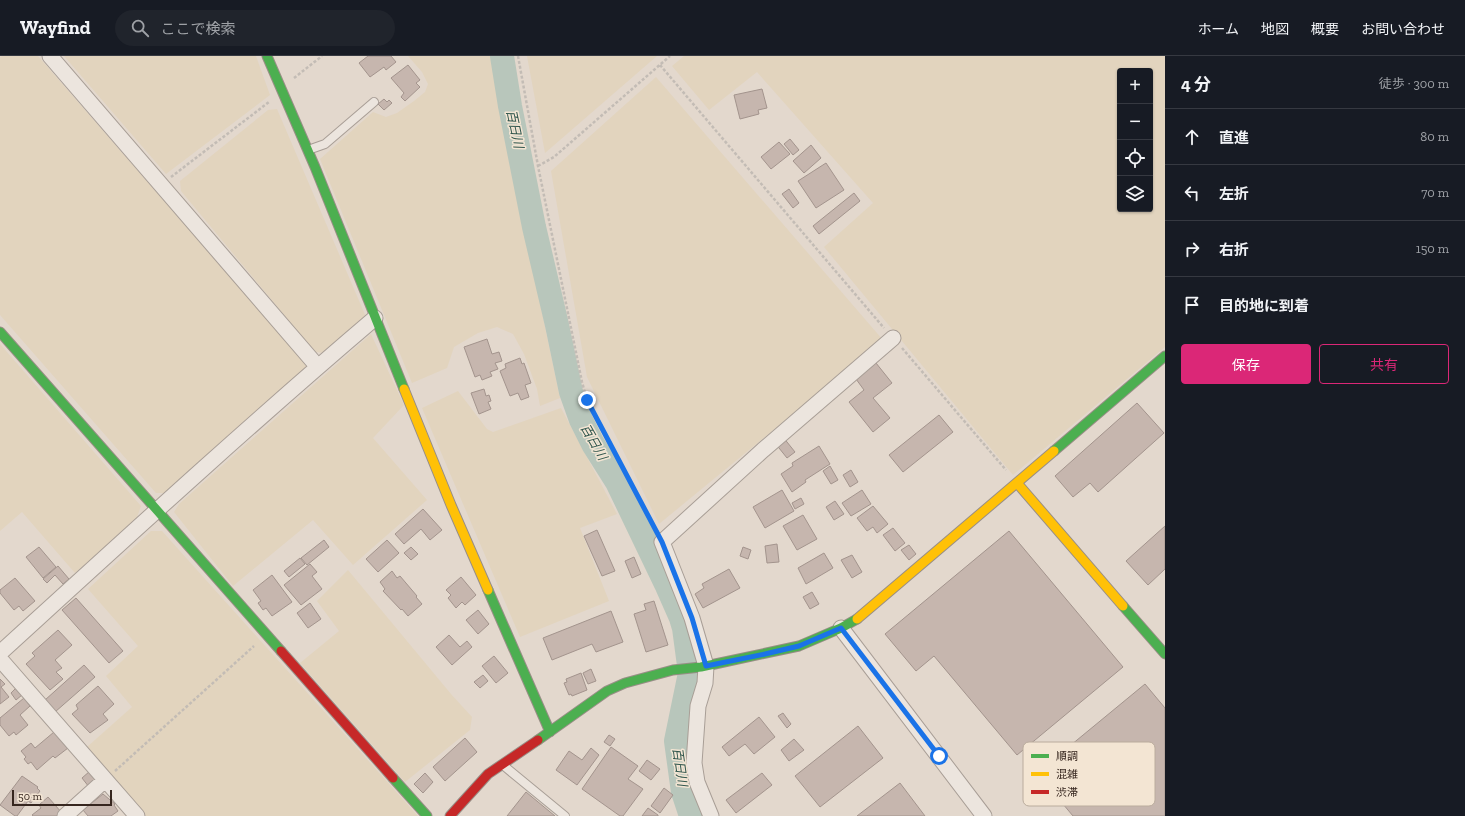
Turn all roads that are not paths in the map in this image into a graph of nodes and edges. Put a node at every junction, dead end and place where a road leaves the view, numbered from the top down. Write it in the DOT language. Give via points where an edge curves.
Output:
graph roads {
  1 [pos="50,56"];
  2 [pos="267,56"];
  3 [pos="374,102"];
  4 [pos="307,150"];
  5 [pos="375,318"];
  6 [pos="0,332"];
  7 [pos="893,338"];
  8 [pos="1165,356"];
  9 [pos="318,367"];
  10 [pos="1017,483"];
  11 [pos="156,511"];
  12 [pos="841,628"];
  13 [pos="0,653"];
  14 [pos="1165,654"];
  15 [pos="0,659"];
  16 [pos="704,666"];
  17 [pos="550,732"];
  18 [pos="502,764"];
  19 [pos="105,780"];
  20 [pos="65,816"];
  21 [pos="137,816"];
  22 [pos="427,816"];
  23 [pos="450,816"];
  24 [pos="565,816"];
  25 [pos="711,816"];
  26 [pos="984,816"];
  1 -- 9 [label="street"];
  2 -- 4 [label="street"];
  3 -- 4 [label="lane" via="325,144"];
  4 -- 5 [label="street"];
  5 -- 9 [label="street"];
  5 -- 17 [label="street" via="451,505"];
  6 -- 11 [label="street"];
  7 -- 16 [label="street" via="763,450 662,542 692,618"];
  8 -- 10 [label="street"];
  9 -- 11 [label="street"];
  10 -- 12 [label="street" via="858,618"];
  10 -- 14 [label="street"];
  11 -- 13 [label="street"];
  11 -- 22 [label="street"];
  12 -- 16 [label="street" via="799,646"];
  12 -- 26 [label="street"];
  15 -- 19 [label="street"];
  16 -- 17 [label="street" via="673,670 606,691"];
  16 -- 25 [label="street" via="705,683 698,706 694,763 697,782"];
  17 -- 18 [label="street"];
  18 -- 23 [label="street" via="488,774"];
  18 -- 24 [label="lane"];
  19 -- 20 [label="street"];
  19 -- 21 [label="street"];
}
